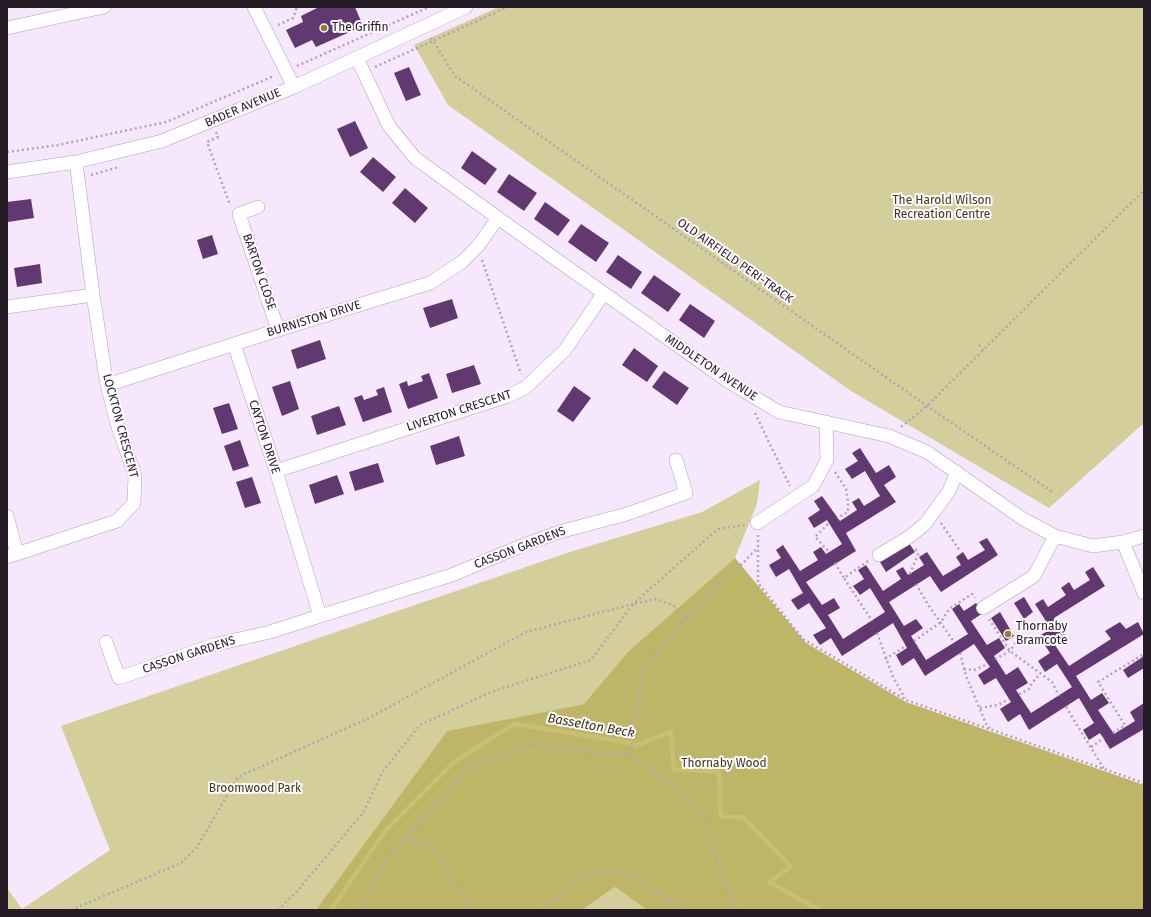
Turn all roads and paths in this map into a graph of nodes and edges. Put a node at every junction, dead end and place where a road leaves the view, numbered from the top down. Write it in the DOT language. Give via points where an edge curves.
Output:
graph roads {
  1 [pos="104,7"];
  2 [pos="254,7"];
  3 [pos="297,7"];
  4 [pos="428,7"];
  5 [pos="466,7"];
  6 [pos="423,26"];
  7 [pos="7,28"];
  8 [pos="266,32"];
  9 [pos="357,58"];
  10 [pos="286,71"];
  11 [pos="294,87"];
  12 [pos="210,122"];
  13 [pos="7,152"];
  14 [pos="76,162"];
  15 [pos="7,172"];
  16 [pos="1144,190"];
  17 [pos="258,207"];
  18 [pos="239,214"];
  19 [pos="498,218"];
  20 [pos="478,246"];
  21 [pos="604,293"];
  22 [pos="93,295"];
  23 [pos="7,307"];
  24 [pos="278,330"];
  25 [pos="234,344"];
  26 [pos="979,345"];
  27 [pos="983,350"];
  28 [pos="107,385"];
  29 [pos="525,388"];
  30 [pos="927,406"];
  31 [pos="754,412"];
  32 [pos="826,422"];
  33 [pos="888,436"];
  34 [pos="676,460"];
  35 [pos="827,460"];
  36 [pos="276,471"];
  37 [pos="957,472"];
  38 [pos="1054,493"];
  39 [pos="795,498"];
  40 [pos="934,512"];
  41 [pos="7,516"];
  42 [pos="837,518"];
  43 [pos="757,523"];
  44 [pos="828,524"];
  45 [pos="1055,536"];
  46 [pos="1144,536"];
  47 [pos="909,537"];
  48 [pos="1123,542"];
  49 [pos="758,547"];
  50 [pos="960,551"];
  51 [pos="829,552"];
  52 [pos="879,555"];
  53 [pos="12,556"];
  54 [pos="835,563"];
  55 [pos="910,574"];
  56 [pos="844,578"];
  57 [pos="916,584"];
  58 [pos="1144,593"];
  59 [pos="633,604"];
  60 [pos="982,608"];
  61 [pos="320,616"];
  62 [pos="687,618"];
  63 [pos="872,621"];
  64 [pos="940,622"];
  65 [pos="1022,632"];
  66 [pos="877,633"];
  67 [pos="914,641"];
  68 [pos="106,642"];
  69 [pos="954,642"];
  70 [pos="906,646"];
  71 [pos="1010,651"];
  72 [pos="960,653"];
  73 [pos="1144,654"];
  74 [pos="885,659"];
  75 [pos="995,659"];
  76 [pos="988,664"];
  77 [pos="964,669"];
  78 [pos="1040,674"];
  79 [pos="1019,694"];
  80 [pos="1059,696"];
  81 [pos="1009,699"];
  82 [pos="906,700"];
  83 [pos="1066,707"];
  84 [pos="980,708"];
  85 [pos="992,730"];
  86 [pos="1113,733"];
  87 [pos="1104,738"];
  88 [pos="1091,747"];
  89 [pos="629,756"];
  90 [pos="1105,770"];
  91 [pos="1144,783"];
  92 [pos="405,840"];
  93 [pos="71,910"];
  94 [pos="278,910"];
  95 [pos="359,910"];
  96 [pos="472,910"];
  97 [pos="541,910"];
  98 [pos="686,910"];
  99 [pos="736,910"];
  1 -- 7 [label="street"];
  2 -- 8 [label="street"];
  3 -- 8 [label="path" via="292,18"];
  4 -- 10 [label="path"];
  5 -- 6 [label="street, BADER AVENUE"];
  6 -- 9 [label="street, BADER AVENUE"];
  6 -- 30 [label="path, OLD AIRFIELD PERI-TRACK" via="455,76"];
  8 -- 10 [label="street"];
  9 -- 11 [label="street, BADER AVENUE"];
  9 -- 19 [label="street, MIDDLETON AVENUE" via="389,126 415,158"];
  10 -- 11 [label="street"];
  10 -- 13 [label="path" via="166,122 58,145"];
  11 -- 12 [label="street, BADER AVENUE"];
  12 -- 14 [label="street, BADER AVENUE" via="162,141"];
  12 -- 18 [label="path" via="218,137 207,142 229,204"];
  14 -- 15 [label="street, BADER AVENUE"];
  14 -- 22 [label="street, LOCKTON CRESCENT"];
  16 -- 27 [label="path"];
  17 -- 18 [label="street"];
  18 -- 24 [label="street, BARTON CLOSE"];
  19 -- 20 [label="street, BURNISTON DRIVE"];
  19 -- 21 [label="street, MIDDLETON AVENUE"];
  20 -- 24 [label="street, BURNISTON DRIVE" via="462,262 430,283"];
  20 -- 29 [label="path"];
  21 -- 29 [label="street, LIVERTON CRESCENT" via="565,350"];
  21 -- 32 [label="street, MIDDLETON AVENUE" via="729,382 779,412"];
  22 -- 23 [label="street"];
  22 -- 28 [label="street, LOCKTON CRESCENT"];
  24 -- 25 [label="street, BURNISTON DRIVE"];
  25 -- 28 [label="street, BURNISTON DRIVE"];
  25 -- 36 [label="street, CAYTON DRIVE"];
  26 -- 27 [label="path"];
  27 -- 30 [label="path"];
  28 -- 53 [label="street, LOCKTON CRESCENT" via="135,475 134,503 117,521"];
  29 -- 36 [label="street, LIVERTON CRESCENT" via="508,396"];
  30 -- 33 [label="path"];
  30 -- 38 [label="path, OLD AIRFIELD PERI-TRACK"];
  31 -- 39 [label="path"];
  32 -- 33 [label="street, MIDDLETON AVENUE"];
  32 -- 35 [label="street"];
  33 -- 37 [label="street, MIDDLETON AVENUE" via="927,452"];
  34 -- 61 [label="street, CASSON GARDENS" via="686,493 627,514 559,532 452,575"];
  35 -- 39 [label="street" via="813,486"];
  35 -- 42 [label="path" via="846,489 848,512"];
  36 -- 61 [label="street, CAYTON DRIVE"];
  37 -- 40 [label="street" via="949,491"];
  37 -- 45 [label="street, MIDDLETON AVENUE" via="1023,519"];
  39 -- 43 [label="street"];
  40 -- 47 [label="street" via="925,524"];
  40 -- 50 [label="path"];
  41 -- 53 [label="street"];
  43 -- 49 [label="path"];
  43 -- 59 [label="path" via="718,530"];
  44 -- 51 [label="path" via="815,537"];
  45 -- 48 [label="street, MIDDLETON AVENUE" via="1094,546"];
  45 -- 60 [label="street" via="1034,576"];
  46 -- 48 [label="street, MIDDLETON AVENUE"];
  47 -- 52 [label="street"];
  47 -- 55 [label="path" via="918,554"];
  48 -- 58 [label="street"];
  49 -- 62 [label="path"];
  49 -- 82 [label="path" via="758,583 803,639"];
  52 -- 56 [label="path"];
  54 -- 56 [label="path"];
  56 -- 63 [label="path"];
  57 -- 64 [label="path"];
  59 -- 62 [label="path" via="656,599 673,605"];
  59 -- 93 [label="path" via="526,632 369,718 238,777 197,847 181,863"];
  59 -- 94 [label="path" via="591,660 491,692 420,726 383,771 363,813"];
  60 -- 64 [label="path" via="972,594 949,609"];
  60 -- 71 [label="path"];
  61 -- 68 [label="street, CASSON GARDENS" via="270,632 213,645 118,678"];
  62 -- 89 [label="path" via="644,668"];
  64 -- 67 [label="path"];
  64 -- 69 [label="path"];
  65 -- 71 [label="path"];
  66 -- 74 [label="path"];
  70 -- 74 [label="path"];
  71 -- 75 [label="path"];
  71 -- 78 [label="path"];
  72 -- 77 [label="path"];
  73 -- 86 [label="path" via="1098,682 1125,725"];
  74 -- 82 [label="path"];
  76 -- 77 [label="path" via="974,670"];
  77 -- 84 [label="path"];
  78 -- 79 [label="path" via="1029,689"];
  78 -- 80 [label="path" via="1052,682"];
  81 -- 84 [label="path" via="998,705"];
  82 -- 85 [label="path"];
  83 -- 88 [label="path"];
  84 -- 85 [label="path" via="987,726"];
  85 -- 90 [label="path"];
  87 -- 88 [label="path"];
  88 -- 90 [label="path"];
  89 -- 92 [label="path" via="531,745 472,766"];
  89 -- 99 [label="path" via="652,770 701,812 722,878"];
  90 -- 91 [label="path"];
  92 -- 95 [label="path" via="388,859"];
  92 -- 96 [label="path" via="422,844 437,855"];
  97 -- 98 [label="path" via="582,877 617,869"];
}
